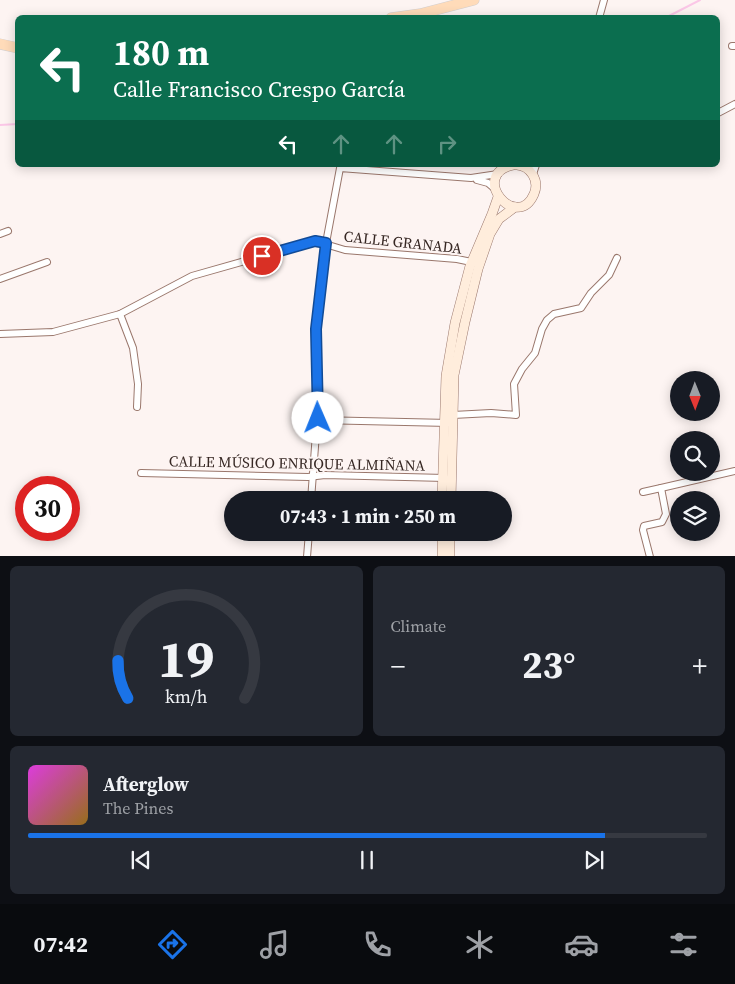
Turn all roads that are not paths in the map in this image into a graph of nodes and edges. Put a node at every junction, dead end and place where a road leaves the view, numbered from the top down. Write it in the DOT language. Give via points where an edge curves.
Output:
graph roads {
  1 [pos="474,0"];
  2 [pos="604,0"];
  3 [pos="413,15"];
  4 [pos="600,15"];
  5 [pos="0,44"];
  6 [pos="15,47"];
  7 [pos="0,50"];
  8 [pos="15,52"];
  9 [pos="735,104"];
  10 [pos="720,112"];
  11 [pos="510,167"];
  12 [pos="532,168"];
  13 [pos="498,174"];
  14 [pos="471,178"];
  15 [pos="496,193"];
  16 [pos="515,207"];
  17 [pos="8,231"];
  18 [pos="0,234"];
  19 [pos="326,243"];
  20 [pos="617,258"];
  21 [pos="47,262"];
  22 [pos="475,262"];
  23 [pos="0,279"];
  24 [pos="120,314"];
  25 [pos="0,334"];
  26 [pos="137,407"];
  27 [pos="318,420"];
  28 [pos="450,420"];
  29 [pos="735,470"];
  30 [pos="142,473"];
  31 [pos="313,475"];
  32 [pos="447,478"];
  33 [pos="662,488"];
  34 [pos="312,491"];
  35 [pos="444,491"];
  36 [pos="449,491"];
  37 [pos="643,492"];
  38 [pos="308,541"];
  39 [pos="442,541"];
  40 [pos="450,541"];
  41 [pos="307,556"];
  42 [pos="442,556"];
  43 [pos="450,556"];
  44 [pos="650,556"];
  1 -- 3 [label="main road"];
  2 -- 4 [label="street"];
  5 -- 6 [label="main road"];
  7 -- 8 [label="main road"];
  9 -- 10 [label="street"];
  11 -- 13 [label="street"];
  12 -- 16 [label="street" via="536,191 524,205"];
  13 -- 14 [label="street"];
  13 -- 15 [label="street"];
  14 -- 15 [label="street" via="488,183"];
  14 -- 19 [label="street" via="340,168"];
  15 -- 16 [label="street" via="505,204"];
  15 -- 22 [label="street"];
  16 -- 22 [label="street" via="499,219"];
  17 -- 18 [label="street"];
  19 -- 22 [label="street, CALLE GRANADA" via="345,250"];
  19 -- 24 [label="street" via="315,241 192,276"];
  19 -- 27 [label="street" via="316,329"];
  20 -- 28 [label="street" via="609,275 581,308 554,314 547,320 535,353 514,384 516,416 491,413"];
  21 -- 23 [label="street"];
  22 -- 28 [label="street" via="455,323 446,376"];
  24 -- 25 [label="street" via="53,332"];
  24 -- 26 [label="street" via="133,348 138,384"];
  27 -- 28 [label="street"];
  27 -- 31 [label="street"];
  28 -- 32 [label="street"];
  29 -- 33 [label="street"];
  30 -- 31 [label="street, CALLE MÚSICO ENRIQUE ALMIÑANA"];
  31 -- 32 [label="street, CALLE MÚSICO ENRIQUE ALMIÑANA"];
  31 -- 34 [label="street"];
  32 -- 35 [label="street"];
  32 -- 36 [label="street"];
  33 -- 37 [label="street"];
  33 -- 44 [label="street" via="665,518 662,522 644,526 643,530"];
  38 -- 41 [label="street"];
  39 -- 42 [label="street"];
  40 -- 43 [label="street"];
}
